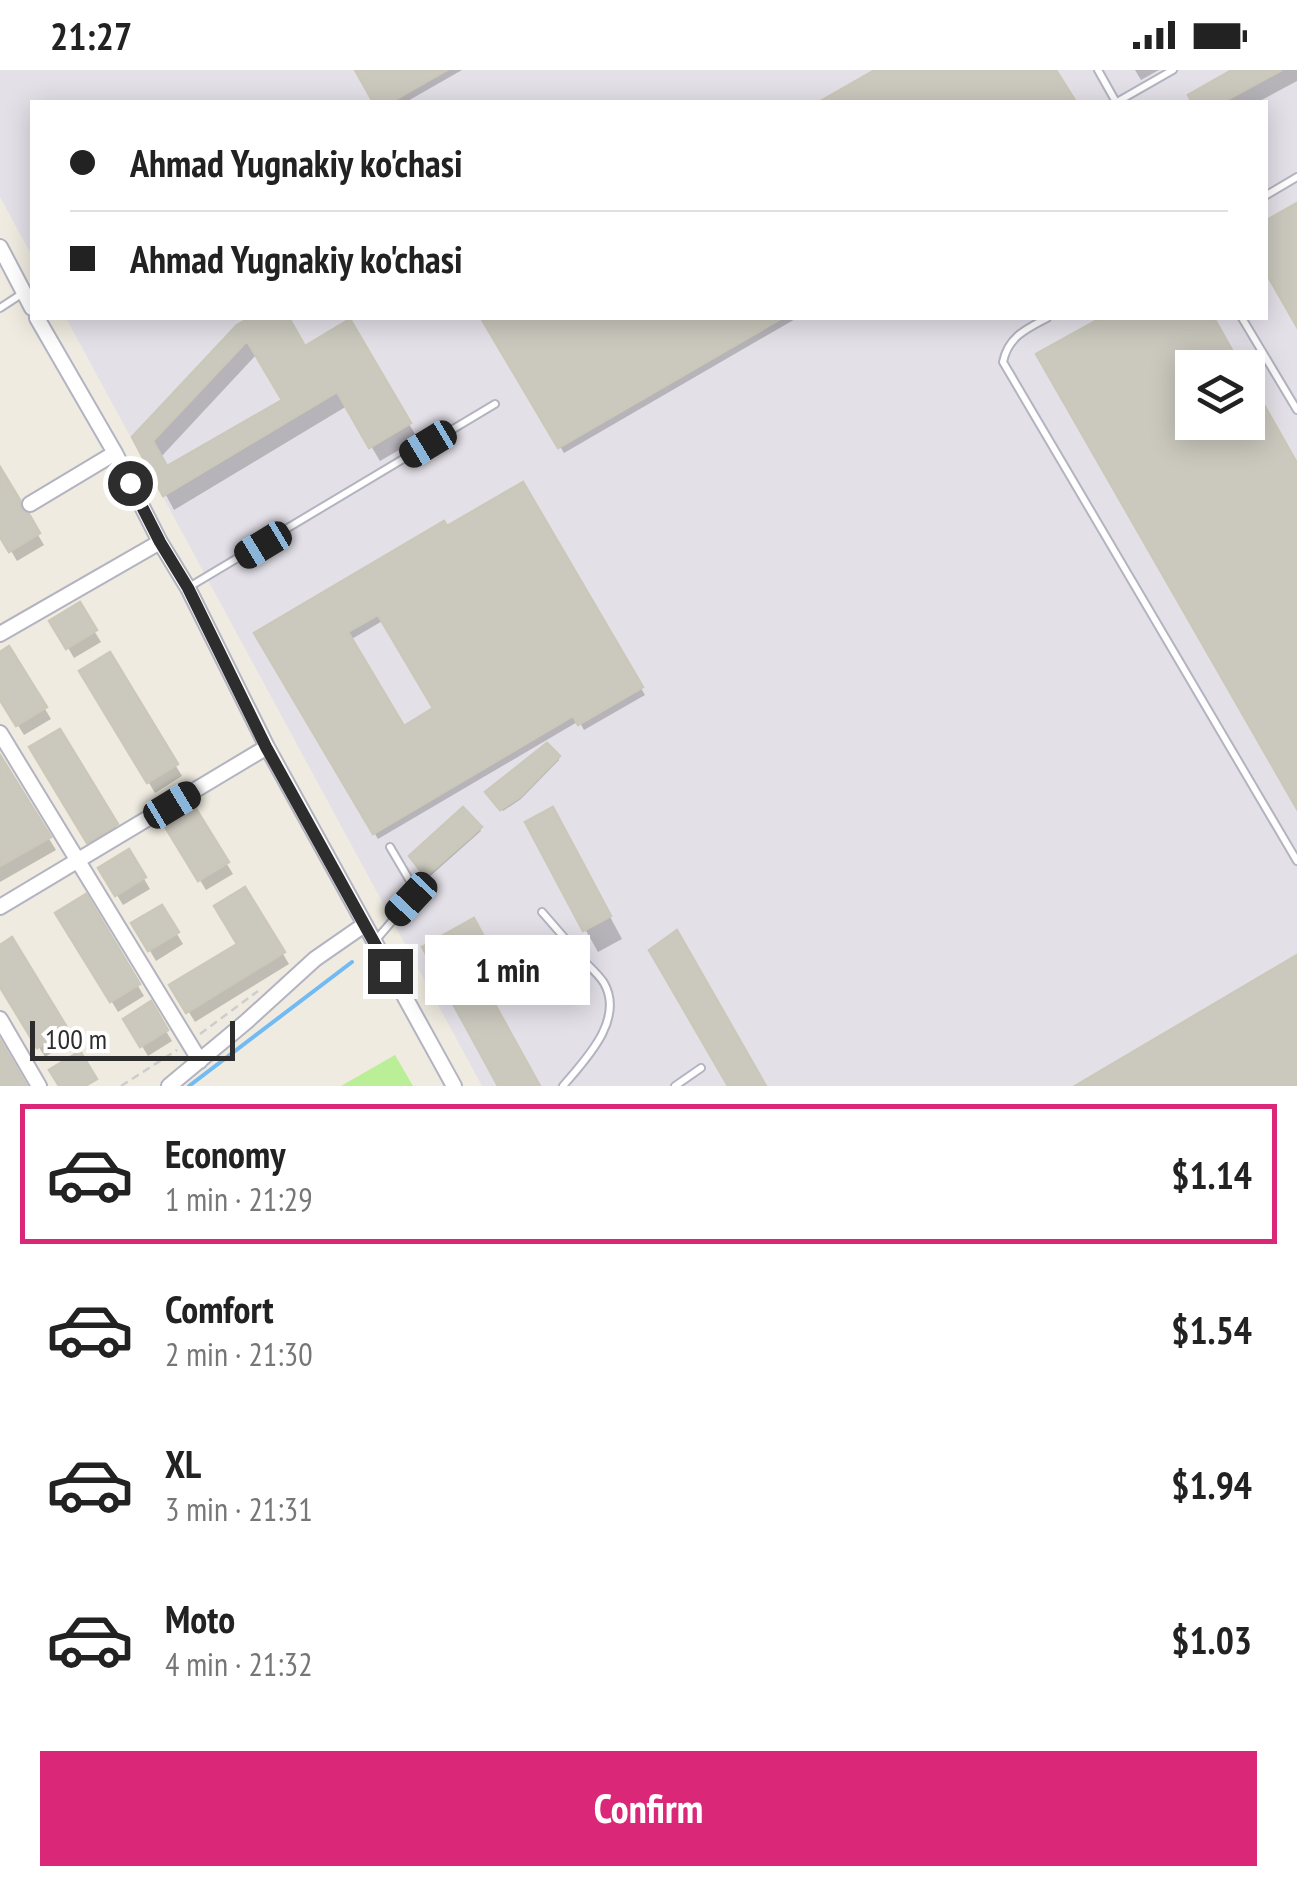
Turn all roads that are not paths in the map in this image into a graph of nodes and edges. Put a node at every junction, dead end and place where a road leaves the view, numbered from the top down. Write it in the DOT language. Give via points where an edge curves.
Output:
graph roads {
  1 [pos="1098,70"];
  2 [pos="1174,70"];
  3 [pos="1116,100"];
  4 [pos="1121,100"];
  5 [pos="1297,177"];
  6 [pos="1268,194"];
  7 [pos="0,247"];
  8 [pos="24,292"];
  9 [pos="30,304"];
  10 [pos="0,308"];
  11 [pos="38,320"];
  12 [pos="1043,320"];
  13 [pos="1243,320"];
  14 [pos="495,404"];
  15 [pos="1297,410"];
  16 [pos="115,453"];
  17 [pos="30,504"];
  18 [pos="160,542"];
  19 [pos="188,588"];
  20 [pos="0,634"];
  21 [pos="0,733"];
  22 [pos="266,747"];
  23 [pos="390,847"];
  24 [pos="1297,861"];
  25 [pos="77,862"];
  26 [pos="0,907"];
  27 [pos="542,912"];
  28 [pos="364,925"];
  29 [pos="374,942"];
  30 [pos="0,1019"];
  31 [pos="200,1061"];
  32 [pos="701,1068"];
  33 [pos="39,1086"];
  34 [pos="169,1086"];
  35 [pos="454,1086"];
  36 [pos="563,1086"];
  37 [pos="675,1086"];
  1 -- 3 [label="lane"];
  2 -- 4 [label="lane"];
  5 -- 6 [label="lane"];
  7 -- 8 [label="street"];
  8 -- 9 [label="street"];
  8 -- 10 [label="lane"];
  11 -- 16 [label="street"];
  12 -- 24 [label="lane" via="1019,333 1003,362"];
  13 -- 15 [label="lane"];
  14 -- 19 [label="lane"];
  16 -- 17 [label="street"];
  16 -- 18 [label="street"];
  18 -- 19 [label="street"];
  18 -- 20 [label="street"];
  19 -- 22 [label="street"];
  21 -- 25 [label="street"];
  22 -- 25 [label="street"];
  22 -- 28 [label="street"];
  23 -- 29 [label="lane" via="410,881 411,899"];
  25 -- 26 [label="street"];
  25 -- 31 [label="street"];
  27 -- 36 [label="lane" via="604,984 609,999 605,1028"];
  28 -- 29 [label="street"];
  28 -- 31 [label="street" via="315,959"];
  29 -- 35 [label="street"];
  30 -- 33 [label="street"];
  31 -- 34 [label="street"];
  32 -- 37 [label="lane"];
}
